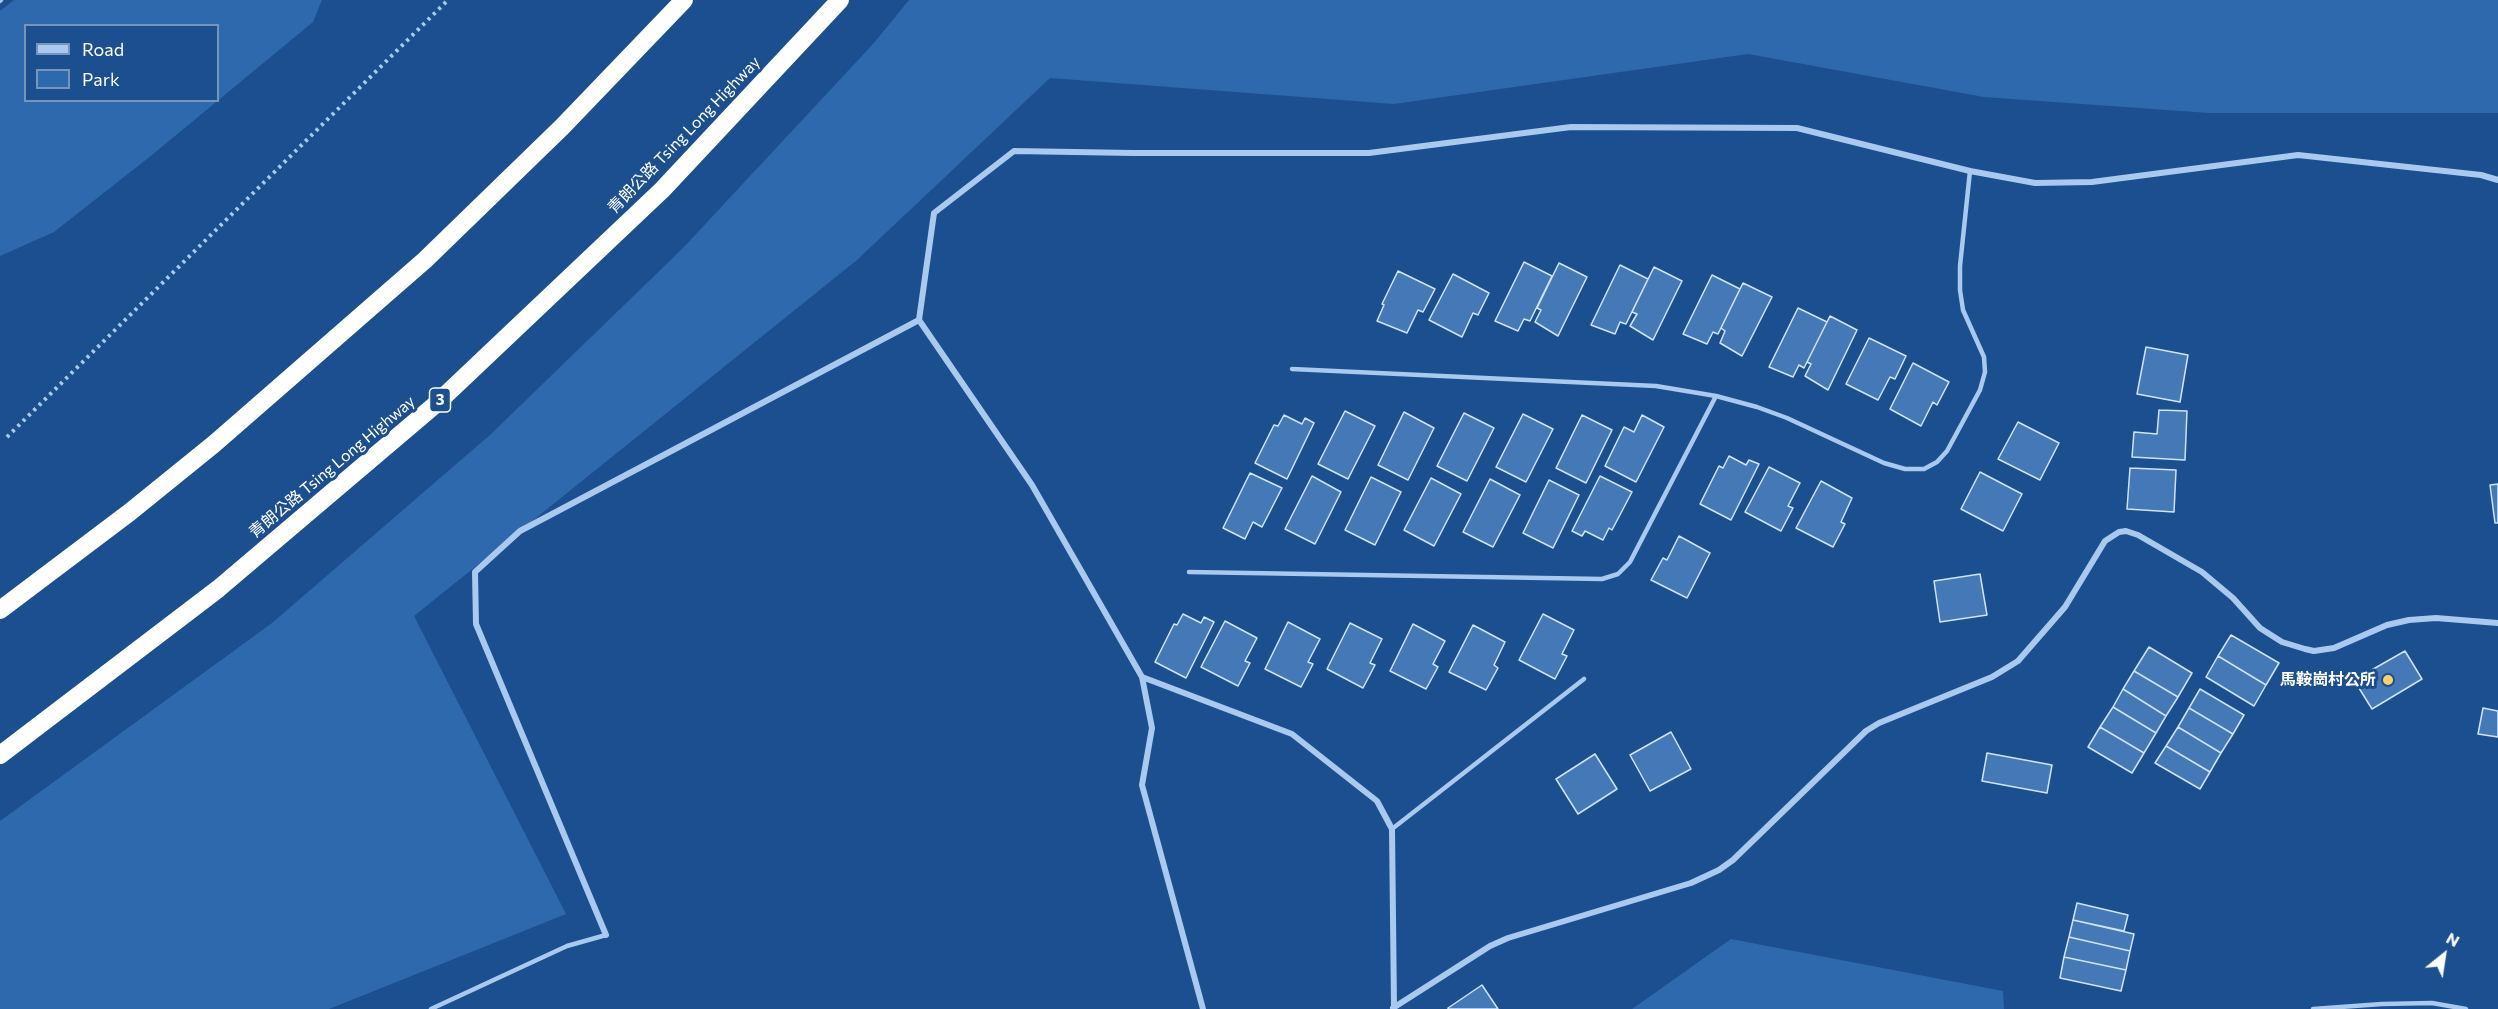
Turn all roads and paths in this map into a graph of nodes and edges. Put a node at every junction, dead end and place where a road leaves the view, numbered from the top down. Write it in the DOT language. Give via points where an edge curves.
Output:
graph roads {
  1 [pos="448,0"];
  2 [pos="684,0"];
  3 [pos="840,0"];
  4 [pos="1970,171"];
  5 [pos="2498,180"];
  6 [pos="919,320"];
  7 [pos="1292,369"];
  8 [pos="1716,396"];
  9 [pos="7,437"];
  10 [pos="1189,572"];
  11 [pos="0,610"];
  12 [pos="2498,623"];
  13 [pos="1142,677"];
  14 [pos="1584,679"];
  15 [pos="0,754"];
  16 [pos="1392,829"];
  17 [pos="606,935"];
  18 [pos="1393,1008"];
  19 [pos="431,1009"];
  20 [pos="1203,1009"];
  21 [pos="2313,1009"];
  22 [pos="2466,1009"];
  1 -- 9 [label="path"];
  2 -- 11 [label="highway" via="562,127 425,260 214,444"];
  3 -- 15 [label="highway, 青朗公路 Tsing Long Highway / 3" via="662,190 436,404 218,589"];
  4 -- 5 [label="street" via="2035,183 2092,182 2298,155"];
  4 -- 6 [label="street" via="1797,128 1571,128 1369,153 1014,151 934,213"];
  4 -- 8 [label="lane" via="1960,290 1963,310 1984,357 1985,372 1980,390 1938,462 1924,469 1884,463 1787,418"];
  6 -- 13 [label="street" via="1032,485"];
  6 -- 17 [label="street" via="520,531 475,572 476,624"];
  7 -- 8 [label="lane" via="1619,383"];
  8 -- 10 [label="lane" via="1630,562 1618,574 1602,579"];
  12 -- 18 [label="street" via="2409,620 2334,648 2305,649 2282,642 2260,628 2202,572 2138,535 2119,532 2105,541 2065,607 2018,661 1992,677 1866,731 1719,870 1691,883 1508,938"];
  13 -- 16 [label="street" via="1292,734 1377,801"];
  13 -- 20 [label="street" via="1152,728 1142,785"];
  14 -- 16 [label="lane"];
  16 -- 18 [label="street"];
  17 -- 19 [label="lane" via="567,946"];
  21 -- 22 [label="lane" via="2422,1003"];
}
